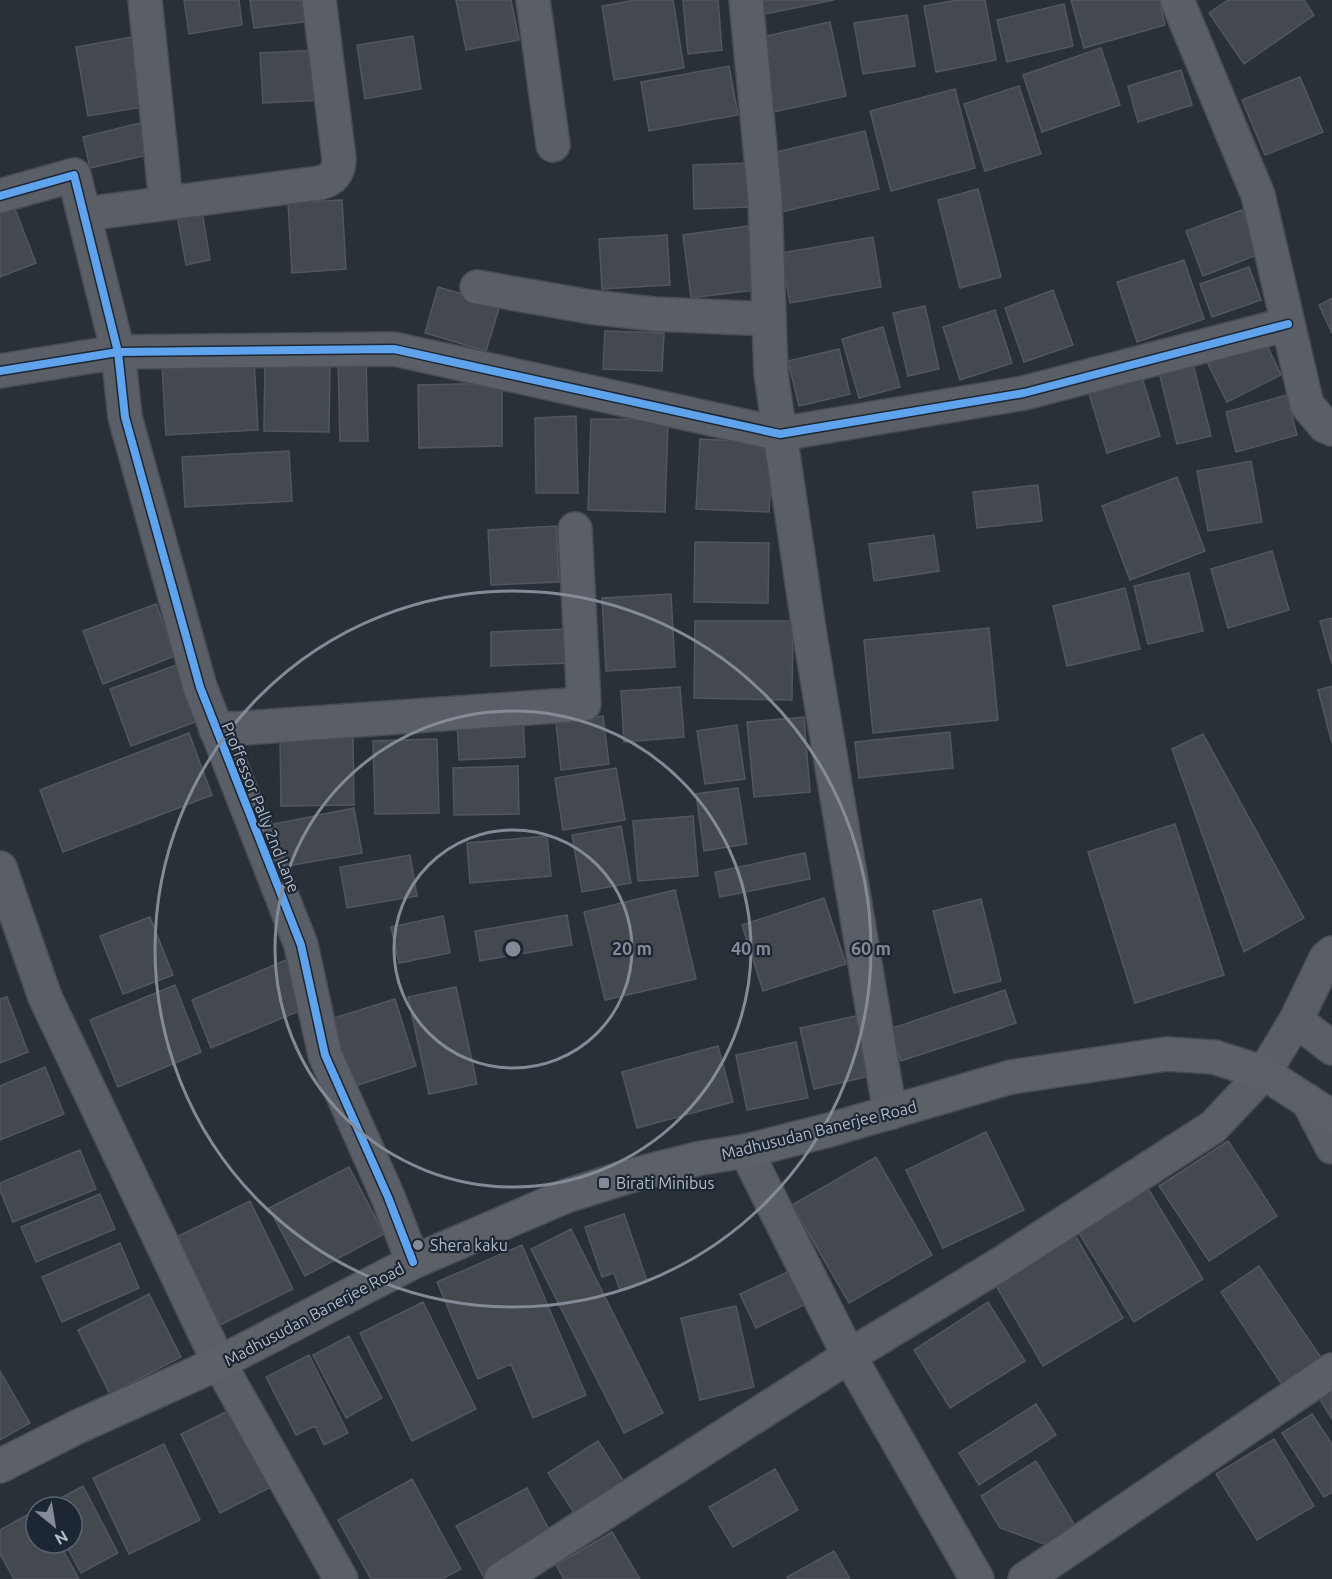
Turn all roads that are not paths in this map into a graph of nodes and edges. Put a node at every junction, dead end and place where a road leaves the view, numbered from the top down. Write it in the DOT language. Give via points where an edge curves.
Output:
graph roads {
  1 [pos="145,0"];
  2 [pos="319,0"];
  3 [pos="533,0"];
  4 [pos="746,0"];
  5 [pos="1177,0"];
  6 [pos="553,145"];
  7 [pos="0,196"];
  8 [pos="166,202"];
  9 [pos="85,214"];
  10 [pos="477,287"];
  11 [pos="770,320"];
  12 [pos="1288,324"];
  13 [pos="118,352"];
  14 [pos="0,371"];
  15 [pos="1332,429"];
  16 [pos="780,434"];
  17 [pos="575,529"];
  18 [pos="216,730"];
  19 [pos="0,868"];
  20 [pos="1332,953"];
  21 [pos="1296,1020"];
  22 [pos="1332,1048"];
  23 [pos="1264,1072"];
  24 [pos="1320,1109"];
  25 [pos="890,1113"];
  26 [pos="1332,1147"];
  27 [pos="746,1151"];
  28 [pos="413,1262"];
  29 [pos="849,1356"];
  30 [pos="219,1364"];
  31 [pos="1332,1370"];
  32 [pos="0,1466"];
  33 [pos="341,1579"];
  34 [pos="501,1579"];
  35 [pos="977,1579"];
  36 [pos="1025,1579"];
  1 -- 8 [label="street"];
  2 -- 8 [label="street" via="339,158 333,177 319,183"];
  3 -- 6 [label="street"];
  4 -- 11 [label="street" via="765,199"];
  5 -- 12 [label="street" via="1258,195"];
  7 -- 9 [label="street, Proffessor Pally 2nd Lane" via="74,175"];
  8 -- 9 [label="street"];
  9 -- 13 [label="street, Proffessor Pally 2nd Lane"];
  10 -- 11 [label="street" via="591,307"];
  11 -- 16 [label="street" via="771,374"];
  12 -- 15 [label="street" via="1307,405"];
  12 -- 16 [label="street" via="1024,393"];
  13 -- 14 [label="street"];
  13 -- 16 [label="street" via="394,348"];
  13 -- 18 [label="street, Proffessor Pally 2nd Lane" via="125,417 200,687"];
  16 -- 25 [label="street"];
  17 -- 18 [label="street" via="584,704"];
  18 -- 28 [label="street, Proffessor Pally 2nd Lane" via="301,945 325,1055"];
  19 -- 30 [label="street" via="45,997"];
  20 -- 21 [label="street"];
  21 -- 22 [label="street"];
  21 -- 23 [label="street"];
  23 -- 24 [label="main road, Madhusudan Banerjee Road"];
  23 -- 25 [label="main road, Madhusudan Banerjee Road" via="1214,1057 1166,1054 1011,1077"];
  23 -- 29 [label="street" via="1213,1127"];
  24 -- 26 [label="street"];
  25 -- 27 [label="main road, Madhusudan Banerjee Road"];
  27 -- 28 [label="main road, Madhusudan Banerjee Road" via="633,1175 566,1196"];
  27 -- 29 [label="street"];
  28 -- 30 [label="main road, Madhusudan Banerjee Road"];
  29 -- 34 [label="street"];
  29 -- 35 [label="street"];
  30 -- 32 [label="main road, Madhusudan Banerjee Road"];
  30 -- 33 [label="street"];
  31 -- 36 [label="street"];
}
